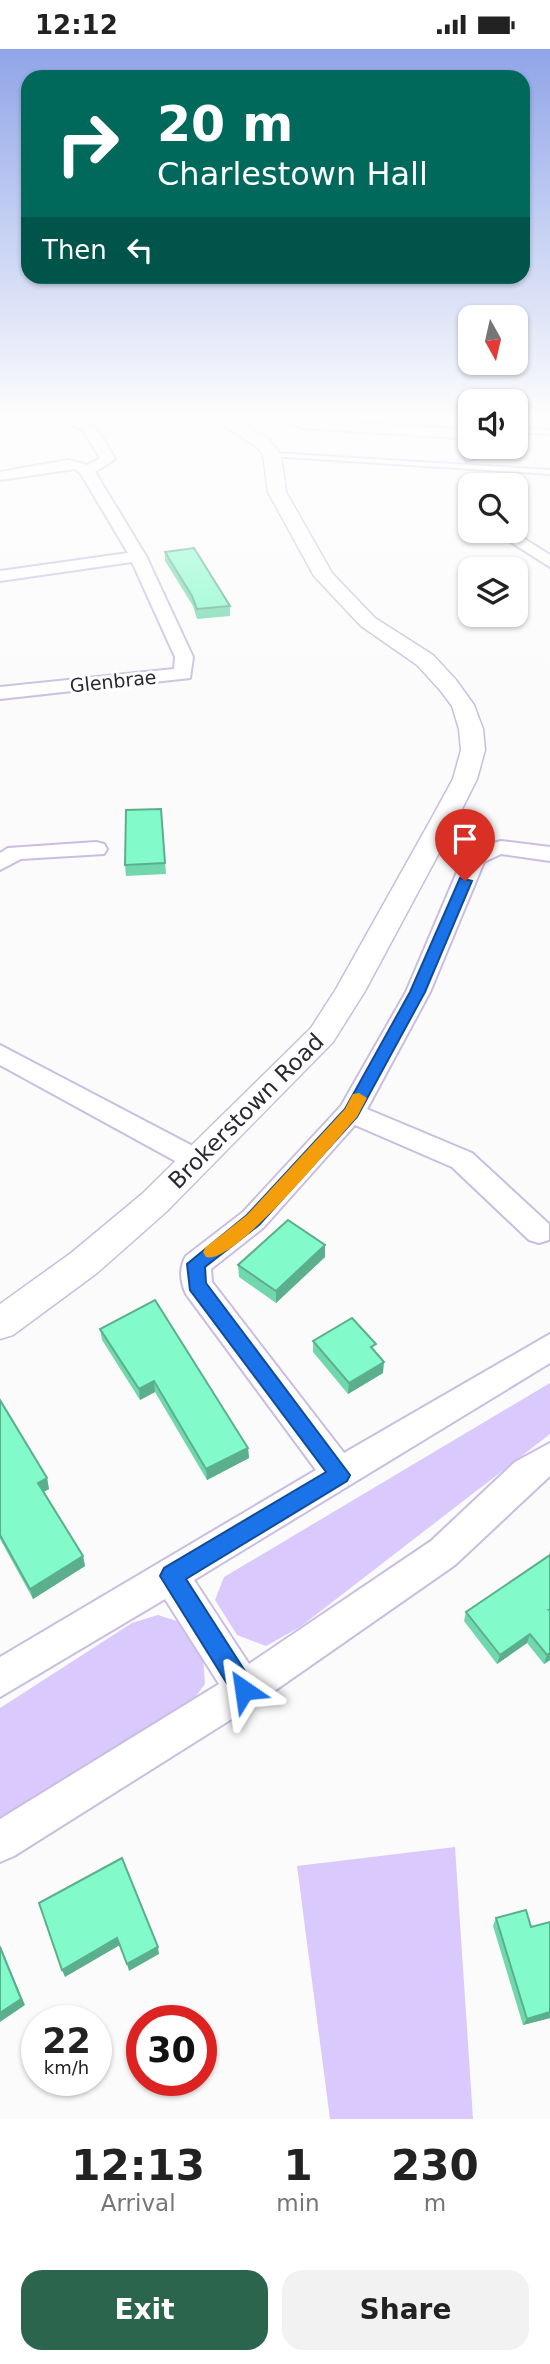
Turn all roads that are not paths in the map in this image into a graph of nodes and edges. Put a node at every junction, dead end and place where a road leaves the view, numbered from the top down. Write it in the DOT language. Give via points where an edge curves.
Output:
graph roads {
  1 [pos="111,512"];
  2 [pos="288,512"];
  3 [pos="522,543"];
  4 [pos="138,556"];
  5 [pos="550,562"];
  6 [pos="0,576"];
  7 [pos="0,693"];
  8 [pos="96,849"];
  9 [pos="550,854"];
  10 [pos="0,863"];
  11 [pos="0,1054"];
  12 [pos="351,1113"];
  13 [pos="198,1161"];
  14 [pos="540,1232"];
  15 [pos="0,1324"];
  16 [pos="550,1347"];
  17 [pos="550,1458"];
  18 [pos="340,1475"];
  19 [pos="171,1576"];
  20 [pos="0,1678"];
  21 [pos="244,1690"];
  22 [pos="0,1842"];
  1 -- 4 [label="street, Glenbrae"];
  2 -- 13 [label="street, Brokerstown Road" via="324,576 368,622 425,660 448,685 463,705 473,751 465,779 322,1035"];
  3 -- 5 [label="street"];
  4 -- 6 [label="street"];
  4 -- 7 [label="street, Glenbrae" via="184,657 183,674"];
  8 -- 10 [label="street" via="16,853"];
  9 -- 12 [label="street" via="504,846 486,849 474,858 418,992"];
  11 -- 13 [label="street"];
  12 -- 14 [label="street" via="455,1155"];
  12 -- 18 [label="street" via="253,1220 196,1264 197,1285"];
  13 -- 15 [label="street, Brokerstown Road" via="84,1263"];
  16 -- 18 [label="street"];
  17 -- 21 [label="street" via="527,1473 443,1553"];
  18 -- 19 [label="street"];
  19 -- 20 [label="street"];
  19 -- 21 [label="street"];
  21 -- 22 [label="street"];
}
